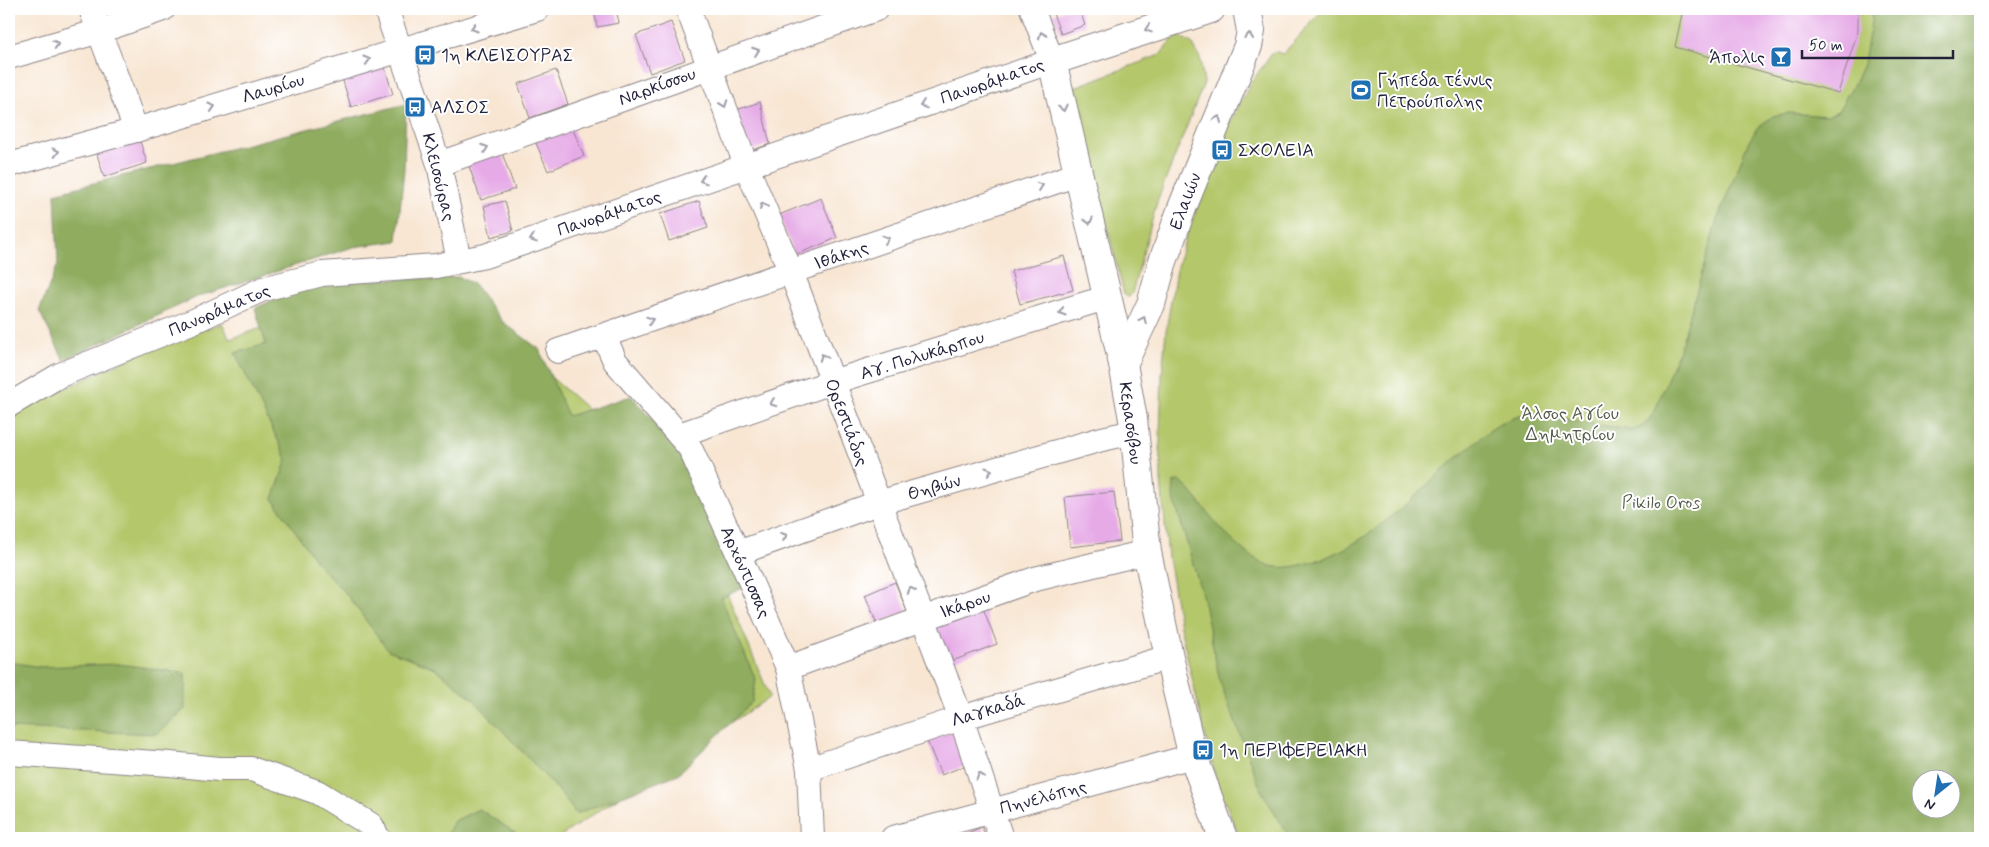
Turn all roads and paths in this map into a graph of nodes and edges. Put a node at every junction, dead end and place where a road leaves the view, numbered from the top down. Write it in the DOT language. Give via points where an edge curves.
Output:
graph roads {
  1 [pos="91,9"];
  2 [pos="163,9"];
  3 [pos="386,9"];
  4 [pos="537,9"];
  5 [pos="688,9"];
  6 [pos="876,9"];
  7 [pos="1032,9"];
  8 [pos="1211,9"];
  9 [pos="1248,9"];
  10 [pos="100,31"];
  11 [pos="401,50"];
  12 [pos="9,57"];
  13 [pos="1052,61"];
  14 [pos="710,68"];
  15 [pos="136,130"];
  16 [pos="439,164"];
  17 [pos="9,165"];
  18 [pos="746,165"];
  19 [pos="1078,174"];
  20 [pos="459,262"];
  21 [pos="790,272"];
  22 [pos="1109,299"];
  23 [pos="604,336"];
  24 [pos="558,351"];
  25 [pos="1123,364"];
  26 [pos="832,382"];
  27 [pos="9,405"];
  28 [pos="1134,432"];
  29 [pos="679,435"];
  30 [pos="878,502"];
  31 [pos="738,552"];
  32 [pos="1147,552"];
  33 [pos="922,619"];
  34 [pos="1169,657"];
  35 [pos="788,668"];
  36 [pos="961,718"];
  37 [pos="9,753"];
  38 [pos="1193,756"];
  39 [pos="809,769"];
  40 [pos="992,811"];
  41 [pos="378,838"];
  42 [pos="812,838"];
  43 [pos="893,838"];
  44 [pos="1001,838"];
  45 [pos="1223,838"];
  1 -- 10 [label="street"];
  2 -- 10 [label="street"];
  3 -- 11 [label="street, Κλεισούρας"];
  4 -- 11 [label="street, Λαυρίου, one-way"];
  5 -- 14 [label="street, Ορεστιάδος"];
  14 -- 6 [label="street, Ναρκίσσου, one-way"];
  13 -- 7 [label="street, Κερασόβου, one-way"];
  8 -- 13 [label="street, Πανοράματος, one-way"];
  25 -- 9 [label="street, Ελαιών, one-way" via="1151,304 1182,208 1248,46"];
  12 -- 10 [label="street, one-way"];
  10 -- 15 [label="street"];
  15 -- 11 [label="street, Λαυρίου, one-way"];
  11 -- 16 [label="street, Κλεισούρας"];
  13 -- 18 [label="street, Πανοράματος, one-way"];
  13 -- 19 [label="street, Κερασόβου, one-way"];
  16 -- 14 [label="street, Ναρκίσσου, one-way"];
  14 -- 18 [label="street, Ορεστιάδος, one-way"];
  17 -- 15 [label="street, Λαυρίου, one-way"];
  16 -- 20 [label="street, Κλεισούρας"];
  18 -- 20 [label="street, Πανοράματος, one-way"];
  21 -- 18 [label="street, Ορεστιάδος, one-way"];
  21 -- 19 [label="street, Ιθάκης, one-way"];
  19 -- 22 [label="street, Κερασόβου, one-way"];
  20 -- 27 [label="street, Πανοράματος" via="322,274 263,289 194,321 60,375"];
  23 -- 21 [label="street, Ιθάκης, one-way"];
  26 -- 21 [label="street, Ορεστιάδος, one-way"];
  22 -- 25 [label="street, Κερασόβου"];
  22 -- 26 [label="street, Αγ. Πολυκάρπου, one-way"];
  23 -- 24 [label="street, Ιθάκης"];
  23 -- 29 [label="street, Αρχόντισσας" via="615,361"];
  25 -- 28 [label="street, Κερασόβου"];
  26 -- 29 [label="street, Αγ. Πολυκάρπου, one-way"];
  26 -- 30 [label="street, Ορεστιάδος"];
  30 -- 28 [label="street, Θηβών, one-way"];
  28 -- 32 [label="street, Κερασόβου"];
  29 -- 31 [label="street, Αρχόντισσας" via="690,448"];
  31 -- 30 [label="street, Θηβών, one-way"];
  33 -- 30 [label="street, Ορεστιάδος, one-way"];
  31 -- 35 [label="street, Αρχόντισσας"];
  32 -- 33 [label="street, Ικάρου" via="1035,580"];
  32 -- 34 [label="street, Κερασόβου"];
  33 -- 35 [label="street, Ικάρου"];
  33 -- 36 [label="street, Ορεστιάδος"];
  34 -- 36 [label="street, Λαγκαδά"];
  34 -- 38 [label="street, Κερασόβου"];
  35 -- 39 [label="street, Αρχόντισσας"];
  36 -- 39 [label="street, Λαγκαδά"];
  40 -- 36 [label="street, Ορεστιάδος, one-way"];
  37 -- 41 [label="street" via="251,769 317,792 370,825"];
  38 -- 40 [label="street, Πηνελόπης"];
  38 -- 45 [label="street, Κερασόβου"];
  39 -- 42 [label="street, Αρχόντισσας"];
  40 -- 43 [label="street, Πηνελόπης"];
  40 -- 44 [label="street, Ορεστιάδος"];
}
